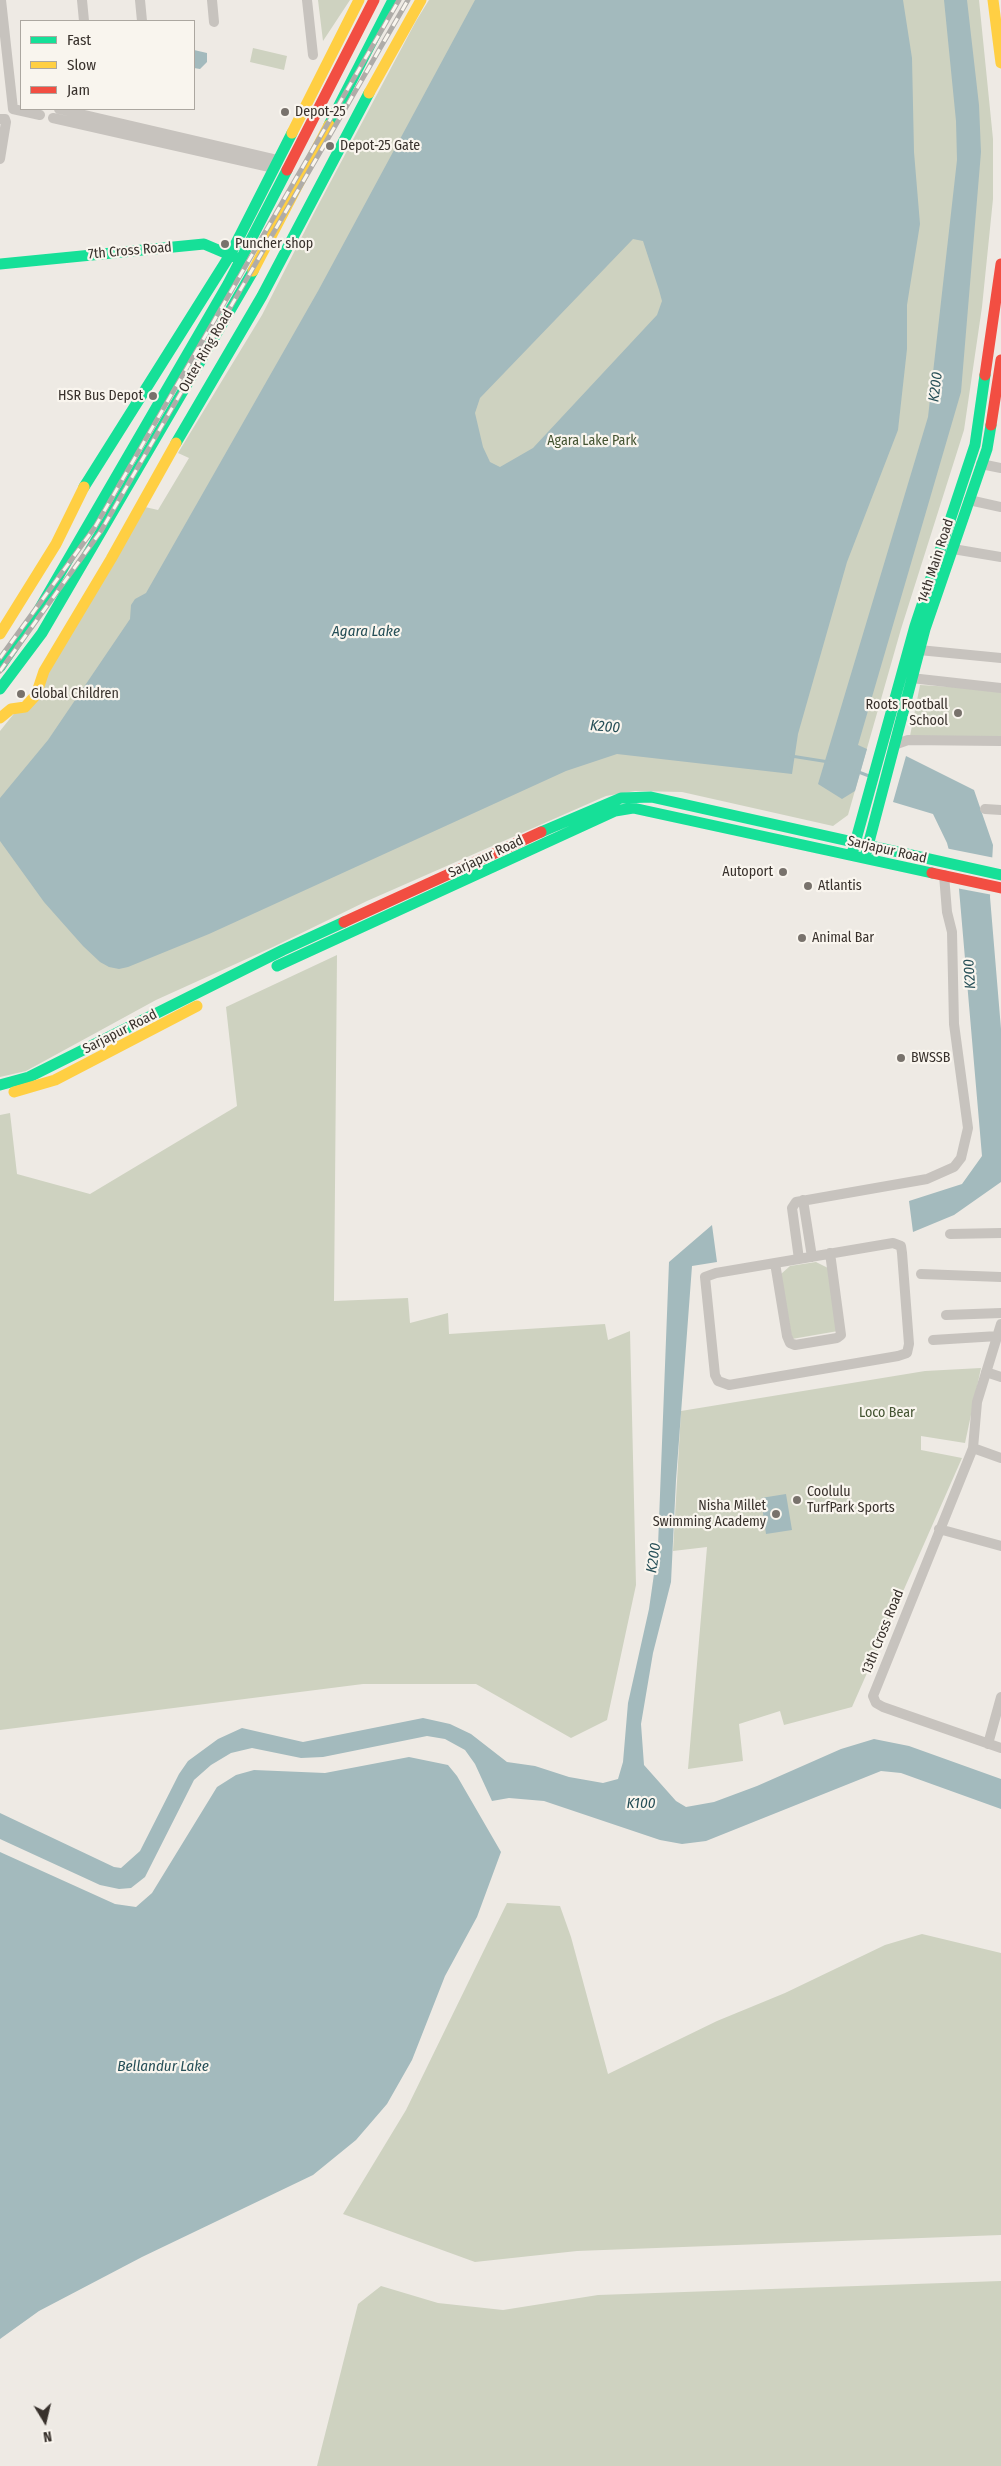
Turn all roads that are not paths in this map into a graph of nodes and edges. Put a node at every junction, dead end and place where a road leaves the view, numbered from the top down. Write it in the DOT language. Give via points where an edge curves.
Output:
graph roads {
  1 [pos="1,0"];
  2 [pos="82,0"];
  3 [pos="140,0"];
  4 [pos="212,0"];
  5 [pos="307,0"];
  6 [pos="359,0"];
  7 [pos="374,0"];
  8 [pos="393,0"];
  9 [pos="421,0"];
  10 [pos="993,0"];
  11 [pos="84,20"];
  12 [pos="142,20"];
  13 [pos="214,22"];
  14 [pos="312,55"];
  15 [pos="1001,63"];
  16 [pos="20,110"];
  17 [pos="21,110"];
  18 [pos="38,112"];
  19 [pos="57,112"];
  20 [pos="0,119"];
  21 [pos="0,159"];
  22 [pos="276,164"];
  23 [pos="235,257"];
  24 [pos="0,264"];
  25 [pos="1001,264"];
  26 [pos="256,266"];
  27 [pos="996,343"];
  28 [pos="1001,360"];
  29 [pos="998,392"];
  30 [pos="996,425"];
  31 [pos="981,464"];
  32 [pos="1001,468"];
  33 [pos="969,500"];
  34 [pos="1001,507"];
  35 [pos="953,549"];
  36 [pos="1001,557"];
  37 [pos="0,634"];
  38 [pos="919,650"];
  39 [pos="1001,658"];
  40 [pos="0,667"];
  41 [pos="911,678"];
  42 [pos="2,682"];
  43 [pos="1001,688"];
  44 [pos="0,718"];
  45 [pos="1001,741"];
  46 [pos="893,748"];
  47 [pos="985,810"];
  48 [pos="1001,810"];
  49 [pos="853,849"];
  50 [pos="866,852"];
  51 [pos="947,872"];
  52 [pos="998,874"];
  53 [pos="998,887"];
  54 [pos="336,932"];
  55 [pos="0,1085"];
  56 [pos="0,1096"];
  57 [pos="803,1200"];
  58 [pos="1001,1233"];
  59 [pos="950,1234"];
  60 [pos="830,1253"];
  61 [pos="812,1257"];
  62 [pos="799,1258"];
  63 [pos="776,1263"];
  64 [pos="921,1274"];
  65 [pos="1001,1277"];
  66 [pos="1001,1313"];
  67 [pos="946,1315"];
  68 [pos="1000,1329"];
  69 [pos="933,1340"];
  70 [pos="986,1372"];
  71 [pos="1001,1377"];
  72 [pos="973,1448"];
  73 [pos="1001,1458"];
  74 [pos="939,1529"];
  75 [pos="1001,1546"];
  76 [pos="1001,1698"];
  77 [pos="988,1744"];
  78 [pos="1001,1748"];
  1 -- 16 [label="street" via="13,109"];
  2 -- 11 [label="street"];
  3 -- 12 [label="street"];
  4 -- 13 [label="street"];
  5 -- 14 [label="street"];
  6 -- 22 [label="main road"];
  7 -- 23 [label="main road, Outer Ring Road"];
  8 -- 26 [label="main road, Outer Ring Road"];
  9 -- 44 [label="main road" via="262,296 44,671 36,695 25,707 11,709"];
  10 -- 15 [label="main road"];
  17 -- 18 [label="street"];
  18 -- 19 [label="street" via="46,118"];
  19 -- 22 [label="street"];
  20 -- 21 [label="street" via="6,122"];
  22 -- 23 [label="main road"];
  23 -- 24 [label="main road, 7th Cross Road" via="204,244"];
  23 -- 26 [label="main road, 7th Cross Road"];
  23 -- 37 [label="main road" via="92,472 56,544"];
  23 -- 40 [label="main road, Outer Ring Road" via="37,613"];
  25 -- 27 [label="main road, 14th Main Road"];
  26 -- 42 [label="main road, Outer Ring Road" via="42,633"];
  27 -- 49 [label="main road, 14th Main Road" via="975,445 915,626"];
  28 -- 29 [label="main road, 14th Main Road"];
  29 -- 30 [label="main road, 14th Main Road"];
  30 -- 31 [label="main road, 14th Main Road"];
  31 -- 32 [label="street"];
  31 -- 33 [label="main road, 14th Main Road"];
  33 -- 34 [label="street"];
  33 -- 35 [label="main road, 14th Main Road"];
  35 -- 36 [label="street"];
  35 -- 38 [label="main road, 14th Main Road"];
  38 -- 39 [label="street"];
  38 -- 41 [label="main road, 14th Main Road"];
  41 -- 43 [label="street"];
  41 -- 46 [label="main road, 14th Main Road"];
  45 -- 46 [label="street" via="908,740"];
  46 -- 50 [label="main road, 14th Main Road"];
  47 -- 48 [label="street"];
  49 -- 50 [label="main road, Sarjapur Road"];
  49 -- 54 [label="main road, Sarjapur Road" via="651,798 631,796 608,802"];
  50 -- 51 [label="main road, Sarjapur Road"];
  51 -- 52 [label="main road, Sarjapur Road"];
  51 -- 53 [label="main road, Sarjapur Road"];
  51 -- 57 [label="street" via="954,1024 968,1128 961,1158 954,1167 927,1179"];
  54 -- 55 [label="main road, Sarjapur Road" via="28,1077"];
  54 -- 56 [label="main road, Sarjapur Road" via="55,1080"];
  57 -- 61 [label="street"];
  57 -- 62 [label="street" via="792,1208"];
  58 -- 59 [label="street"];
  60 -- 61 [label="street"];
  60 -- 63 [label="street" via="841,1335 837,1338 795,1345 790,1343"];
  60 -- 63 [label="street" via="893,1243 901,1246 909,1344 907,1353 723,1384 715,1375 704,1277"];
  61 -- 62 [label="street"];
  62 -- 63 [label="street"];
  64 -- 65 [label="street"];
  66 -- 67 [label="street"];
  68 -- 69 [label="street"];
  68 -- 70 [label="street, 13th Cross Road"];
  70 -- 71 [label="street"];
  70 -- 72 [label="street, 13th Cross Road" via="977,1402"];
  72 -- 73 [label="street"];
  72 -- 74 [label="street, 13th Cross Road"];
  74 -- 75 [label="street"];
  74 -- 77 [label="street, 13th Cross Road" via="873,1700 883,1707"];
  76 -- 77 [label="street"];
  77 -- 78 [label="street, 13th Cross Road"];
}
